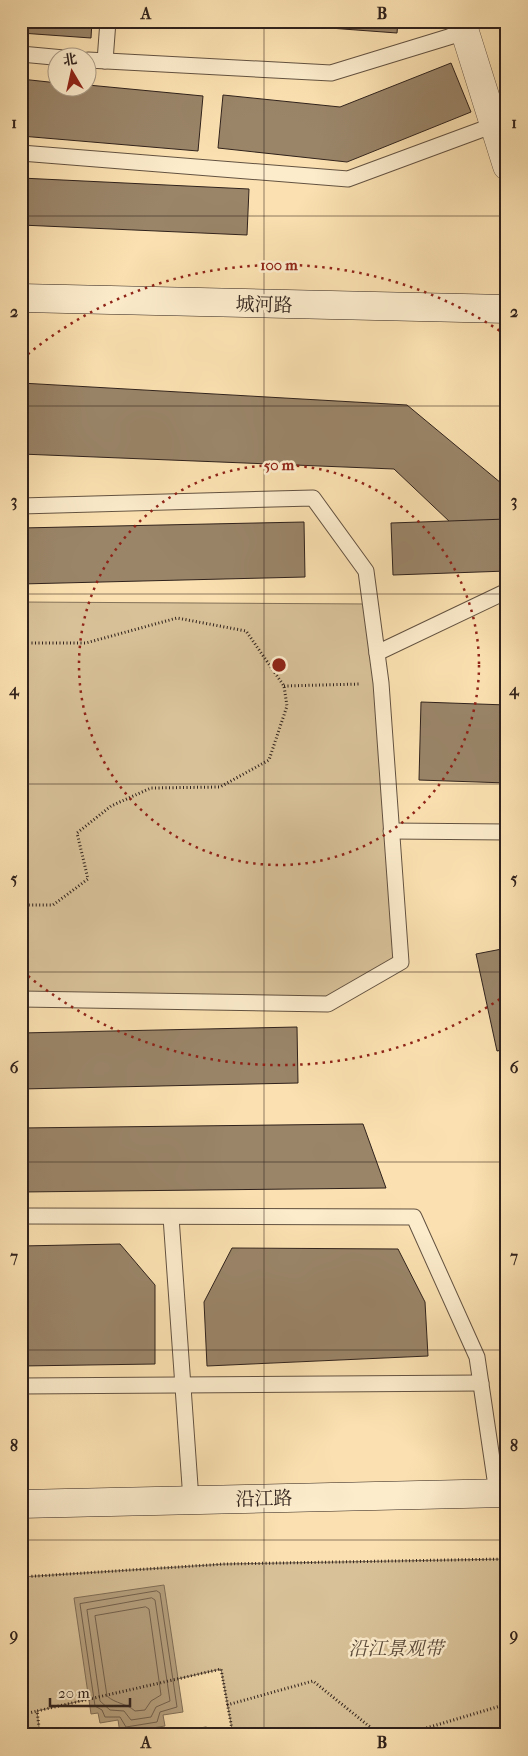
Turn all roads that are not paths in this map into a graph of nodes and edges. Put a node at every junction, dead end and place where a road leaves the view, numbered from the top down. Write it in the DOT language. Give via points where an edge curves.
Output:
graph roads {
  1 [pos="108,21"];
  2 [pos="462,27"];
  3 [pos="21,54"];
  4 [pos="48,57"];
  5 [pos="98,61"];
  6 [pos="105,61"];
  7 [pos="494,125"];
  8 [pos="21,153"];
  9 [pos="507,166"];
  10 [pos="21,298"];
  11 [pos="507,309"];
  12 [pos="21,506"];
  13 [pos="507,591"];
  14 [pos="377,652"];
  15 [pos="391,831"];
  16 [pos="507,832"];
  17 [pos="21,999"];
  18 [pos="21,1216"];
  19 [pos="171,1217"];
  20 [pos="481,1383"];
  21 [pos="183,1385"];
  22 [pos="21,1386"];
  23 [pos="502,1493"];
  24 [pos="191,1500"];
  25 [pos="21,1504"];
  1 -- 6 [label="lane"];
  2 -- 6 [label="lane" via="331,73"];
  2 -- 7 [label="main road"];
  3 -- 4 [label="lane"];
  5 -- 6 [label="lane"];
  7 -- 8 [label="lane" via="348,179"];
  7 -- 9 [label="main road"];
  10 -- 11 [label="main road, 城河路"];
  12 -- 14 [label="lane" via="313,498 366,571"];
  13 -- 14 [label="lane"];
  14 -- 15 [label="lane"];
  15 -- 16 [label="lane"];
  15 -- 17 [label="lane" via="401,962 328,1004"];
  18 -- 19 [label="lane"];
  19 -- 20 [label="lane" via="414,1218 477,1358"];
  19 -- 21 [label="lane"];
  20 -- 21 [label="lane"];
  20 -- 23 [label="lane"];
  21 -- 22 [label="lane"];
  21 -- 24 [label="lane"];
  23 -- 24 [label="main road, 沿江路"];
  24 -- 25 [label="main road, 沿江路"];
}
